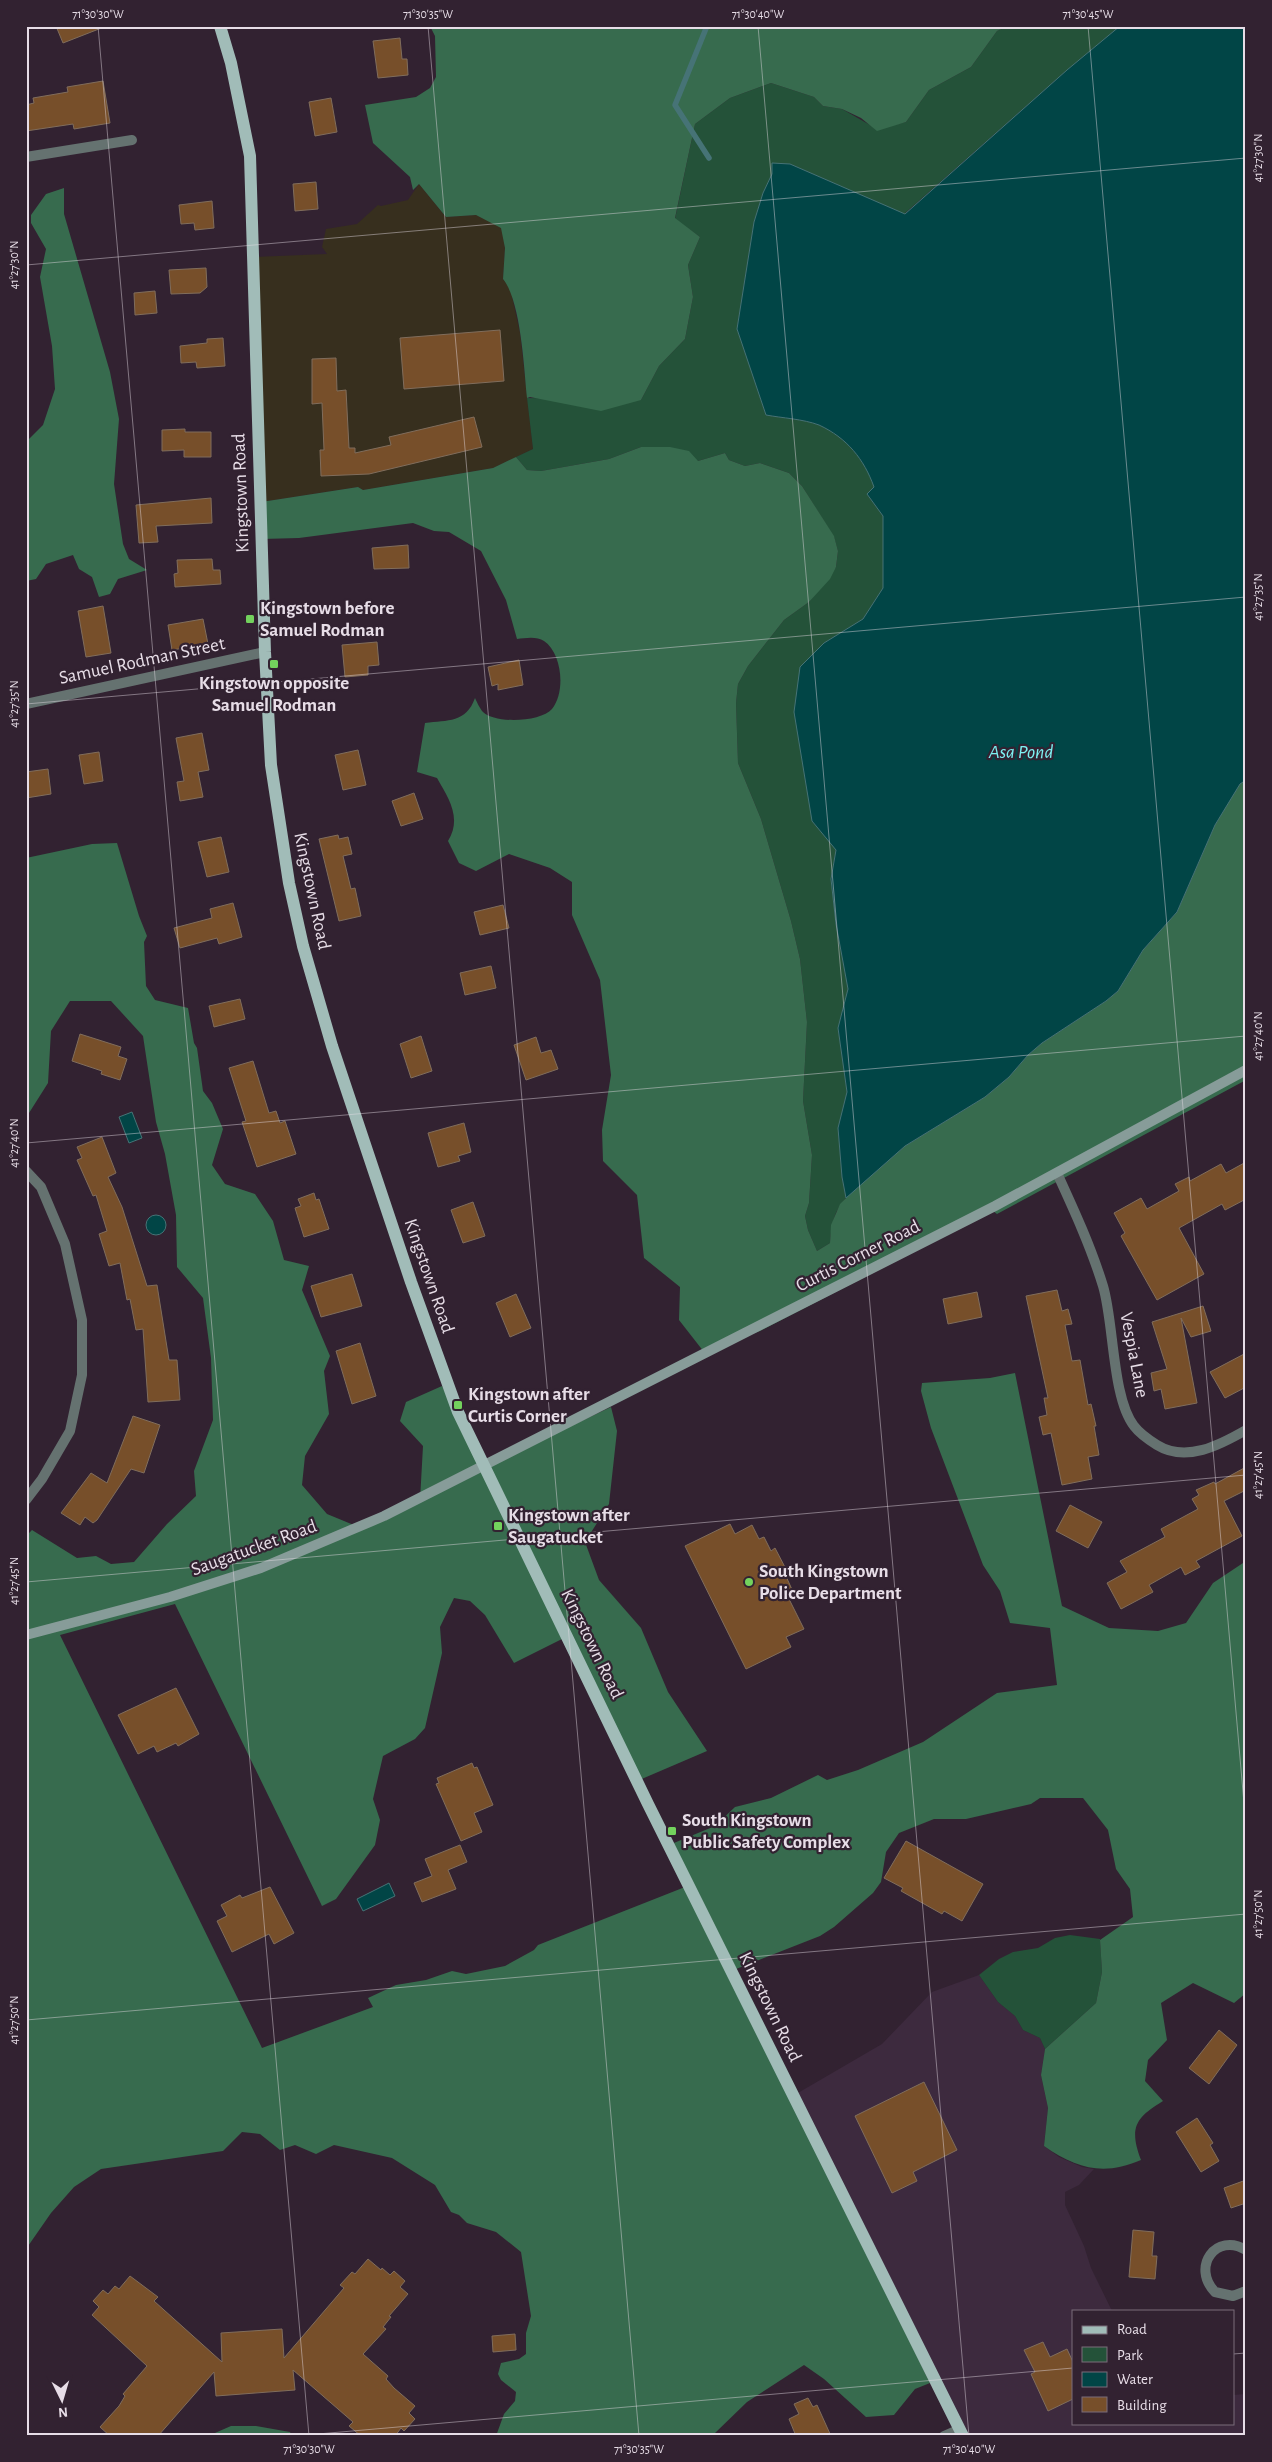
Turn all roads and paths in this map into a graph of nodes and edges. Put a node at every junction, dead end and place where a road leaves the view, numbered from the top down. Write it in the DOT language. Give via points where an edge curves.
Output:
graph roads {
  1 [pos="220,26"];
  2 [pos="132,140"];
  3 [pos="26,157"];
  4 [pos="265,652"];
  5 [pos="26,704"];
  6 [pos="1246,1070"];
  7 [pos="26,1172"];
  8 [pos="1057,1173"];
  9 [pos="1246,1430"];
  10 [pos="483,1465"];
  11 [pos="26,1500"];
  12 [pos="26,1635"];
  13 [pos="1245,2249"];
  14 [pos="1246,2291"];
  15 [pos="961,2432"];
  16 [pos="944,2436"];
  1 -- 4 [label="main road, Kingstown Road" via="250,156"];
  2 -- 3 [label="street"];
  4 -- 5 [label="street, Samuel Rodman Street"];
  4 -- 10 [label="main road, Kingstown Road" via="271,765 281,841 303,946 332,1046 410,1282 458,1412"];
  6 -- 8 [label="street, Curtis Corner Road"];
  7 -- 11 [label="street" via="41,1187 65,1244 82,1320 82,1376 70,1430"];
  8 -- 9 [label="street, Vespia Lane" via="1104,1287 1124,1403 1133,1426 1164,1450 1186,1454 1233,1438"];
  8 -- 10 [label="street, Curtis Corner Road"];
  10 -- 12 [label="street, Saugatucket Road" via="384,1516 261,1568 170,1597"];
  10 -- 15 [label="main road, Kingstown Road"];
  13 -- 14 [label="street" via="1237,2245 1219,2247 1212,2252 1204,2268 1205,2278 1215,2292 1233,2296"];
  15 -- 16 [label="street"];
}
